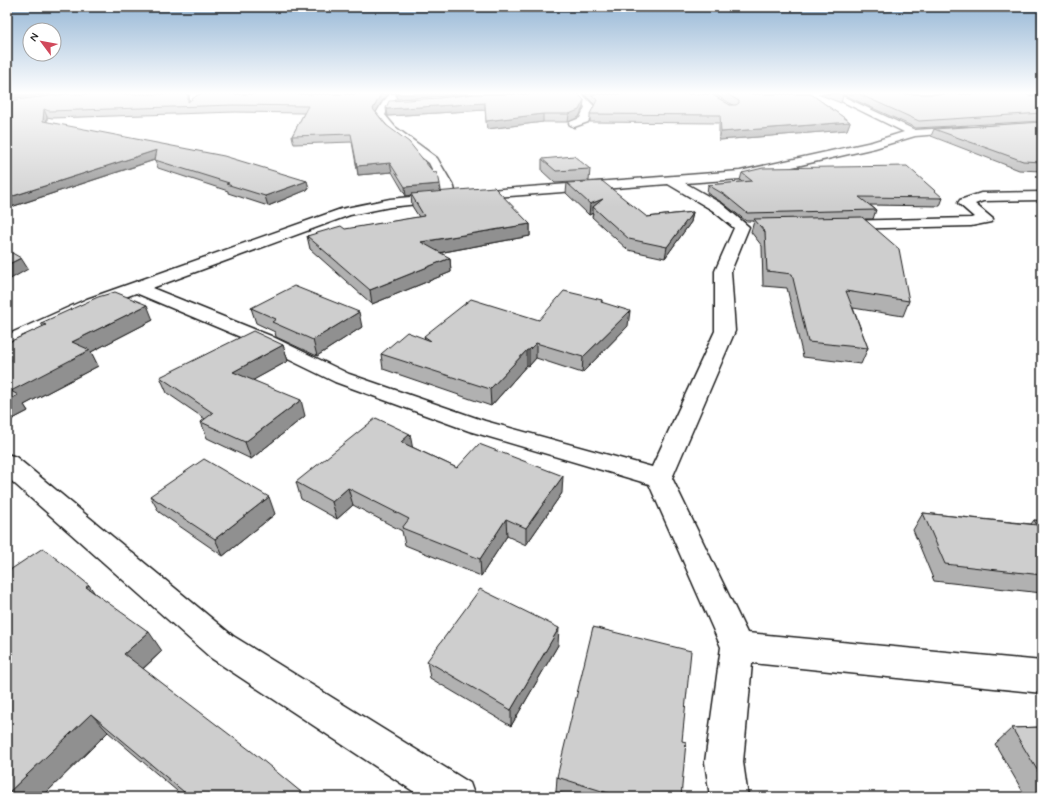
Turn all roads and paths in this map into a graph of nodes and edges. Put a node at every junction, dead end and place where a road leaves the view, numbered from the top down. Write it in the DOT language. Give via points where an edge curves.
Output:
graph roads {
  1 [pos="394,132"];
  2 [pos="911,132"];
  3 [pos="932,132"];
  4 [pos="914,133"];
  5 [pos="672,180"];
  6 [pos="1042,196"];
  7 [pos="449,197"];
  8 [pos="829,225"];
  9 [pos="138,288"];
  10 [pos="7,342"];
  11 [pos="7,463"];
  12 [pos="659,478"];
  13 [pos="737,647"];
  14 [pos="1042,677"];
  15 [pos="456,797"];
  16 [pos="729,797"];
  1 -- 7 [label="street" via="432,160 450,191"];
  2 -- 4 [label="street"];
  3 -- 4 [label="street"];
  4 -- 5 [label="street" via="875,145 740,175"];
  5 -- 7 [label="street"];
  5 -- 12 [label="street" via="750,227 723,271 725,331"];
  6 -- 8 [label="street" via="981,197 965,204 986,219 971,222"];
  7 -- 9 [label="street" via="390,203 346,212"];
  9 -- 10 [label="street" via="93,303"];
  9 -- 12 [label="street" via="264,340 342,378 477,426"];
  11 -- 15 [label="street" via="222,647"];
  12 -- 13 [label="street"];
  13 -- 14 [label="street"];
  13 -- 16 [label="street" via="724,762"];
}
